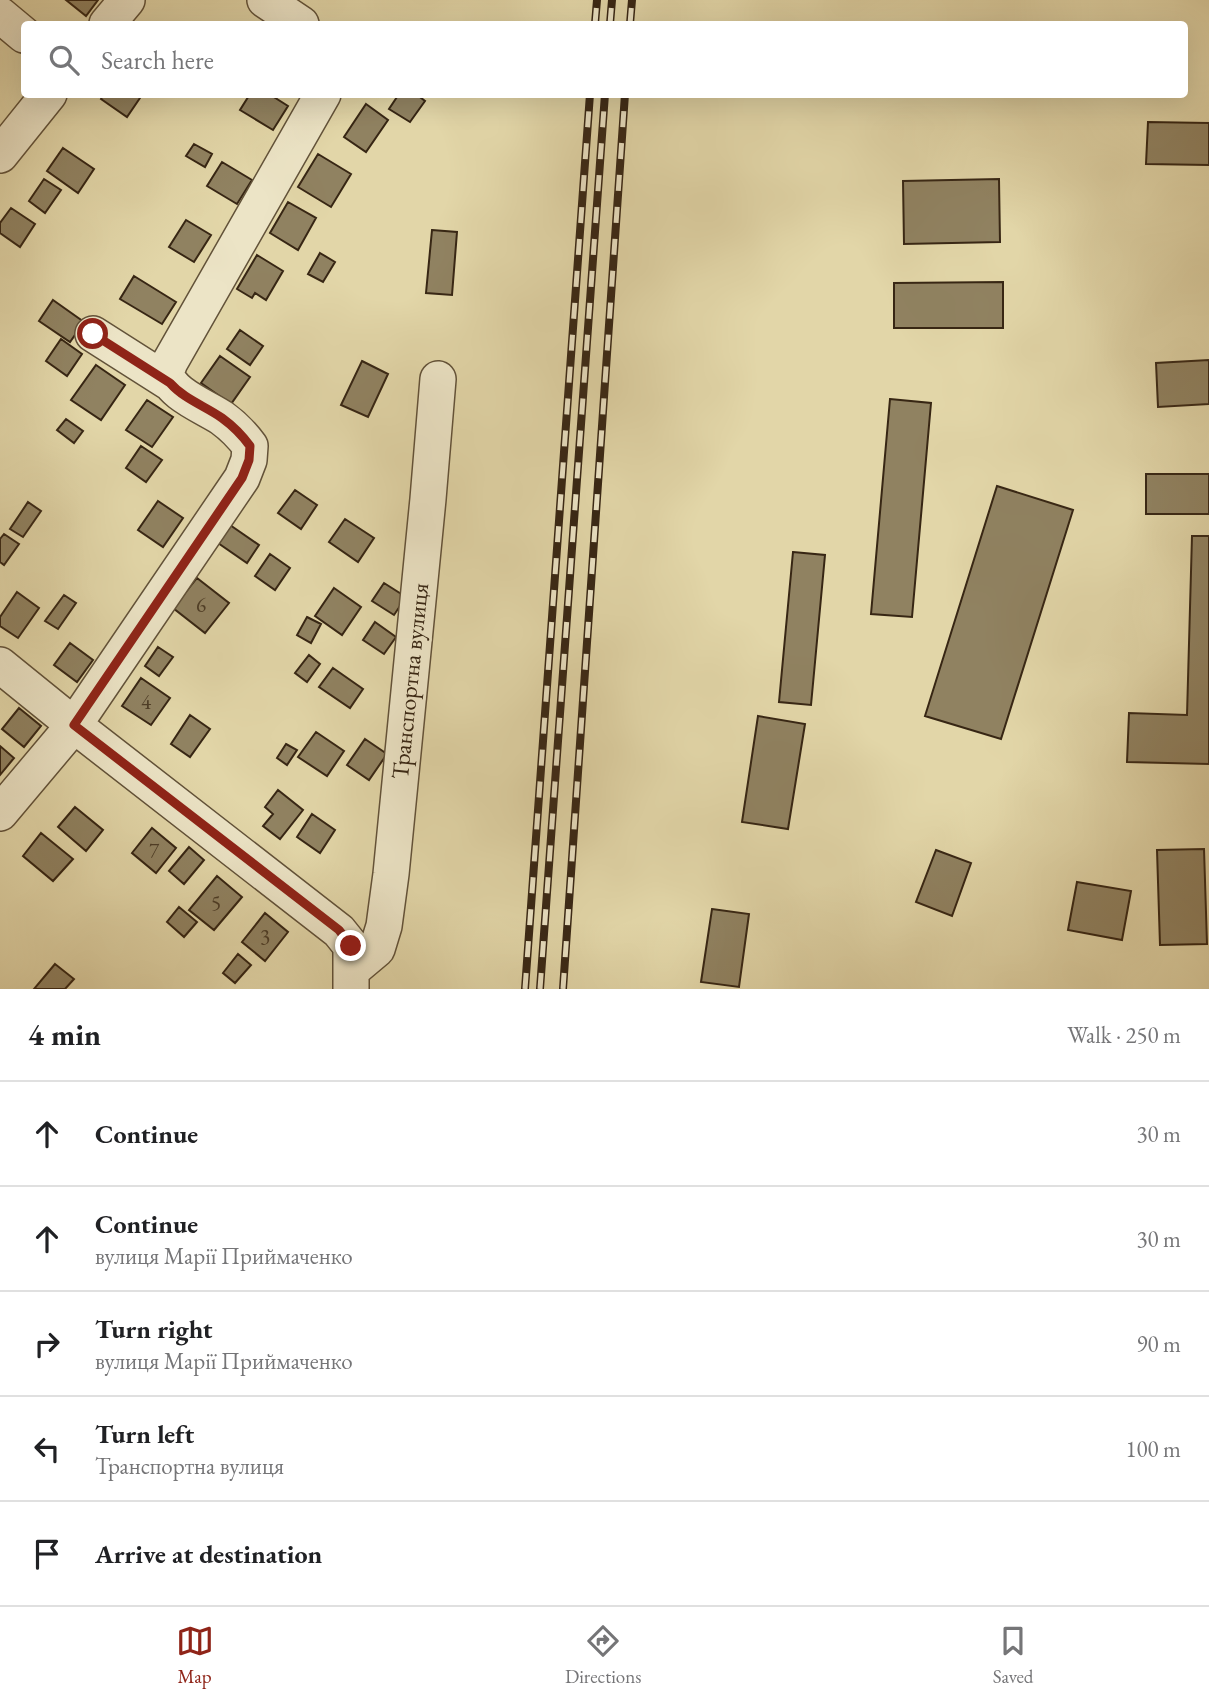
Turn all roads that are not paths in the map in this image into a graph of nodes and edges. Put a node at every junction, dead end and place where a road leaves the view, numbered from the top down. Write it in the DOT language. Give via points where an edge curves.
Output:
graph roads {
  1 [pos="127,0"];
  2 [pos="265,0"];
  3 [pos="0,15"];
  4 [pos="110,21"];
  5 [pos="296,21"];
  6 [pos="21,32"];
  7 [pos="46,98"];
  8 [pos="321,98"];
  9 [pos="0,155"];
  10 [pos="93,334"];
  11 [pos="438,379"];
  12 [pos="170,383"];
  13 [pos="0,665"];
  14 [pos="74,725"];
  15 [pos="0,813"];
  16 [pos="352,979"];
  1 -- 4 [label="street"];
  2 -- 5 [label="street"];
  3 -- 6 [label="street"];
  7 -- 9 [label="street"];
  8 -- 12 [label="street" via="170,362 166,373"];
  10 -- 12 [label="street"];
  11 -- 16 [label="street, Транспортна вулиця" via="384,926 377,949"];
  12 -- 14 [label="street" via="235,429 250,446 249,460 242,478"];
  13 -- 14 [label="street, Транспортна вулиця"];
  14 -- 15 [label="street"];
  14 -- 16 [label="street, Транспортна вулиця" via="339,930 351,946"];
}
